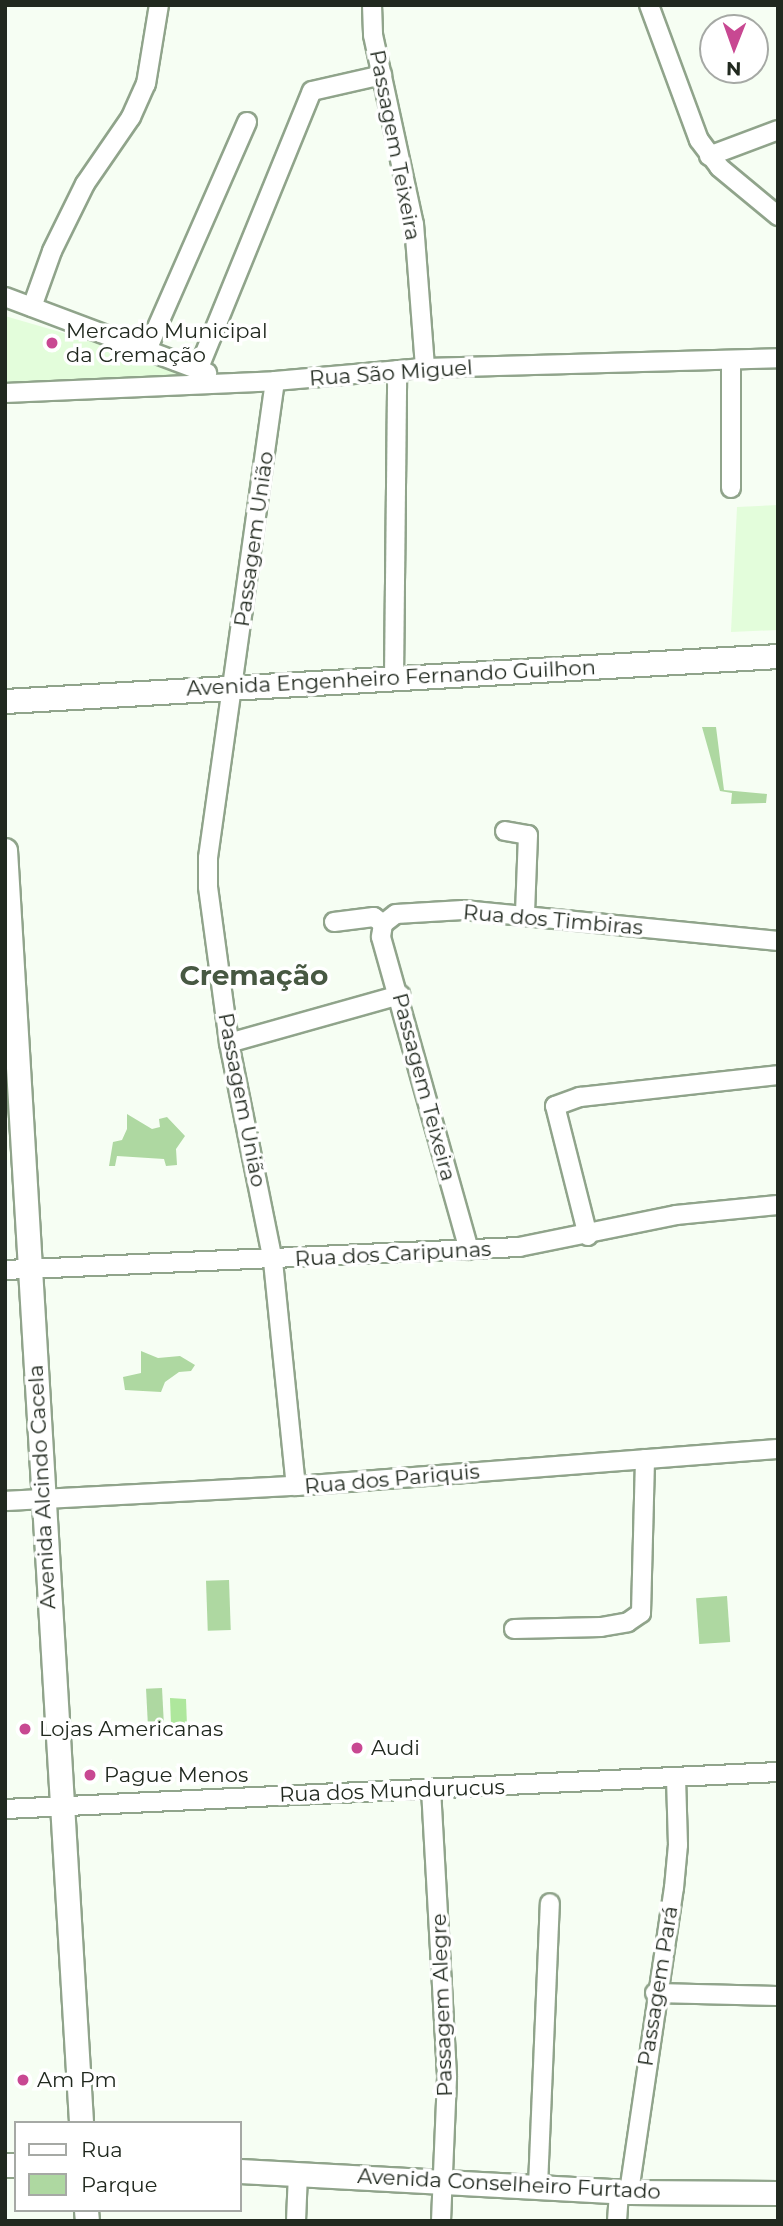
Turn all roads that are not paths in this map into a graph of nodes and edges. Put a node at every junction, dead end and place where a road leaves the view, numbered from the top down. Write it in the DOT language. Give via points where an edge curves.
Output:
graph roads {
  1 [pos="159,5"];
  2 [pos="372,5"];
  3 [pos="649,5"];
  4 [pos="382,75"];
  5 [pos="247,122"];
  6 [pos="778,130"];
  7 [pos="709,156"];
  8 [pos="778,216"];
  9 [pos="5,297"];
  10 [pos="32,307"];
  11 [pos="147,350"];
  12 [pos="778,358"];
  13 [pos="731,360"];
  14 [pos="425,368"];
  15 [pos="198,370"];
  16 [pos="397,370"];
  17 [pos="275,381"];
  18 [pos="230,383"];
  19 [pos="5,393"];
  20 [pos="731,488"];
  21 [pos="778,656"];
  22 [pos="394,678"];
  23 [pos="234,686"];
  24 [pos="5,701"];
  25 [pos="505,831"];
  26 [pos="5,850"];
  27 [pos="525,914"];
  28 [pos="334,922"];
  29 [pos="383,924"];
  30 [pos="778,941"];
  31 [pos="7,956"];
  32 [pos="400,995"];
  33 [pos="229,1043"];
  34 [pos="778,1075"];
  35 [pos="778,1205"];
  36 [pos="588,1236"];
  37 [pos="469,1250"];
  38 [pos="273,1261"];
  39 [pos="5,1270"];
  40 [pos="30,1270"];
  41 [pos="778,1449"];
  42 [pos="645,1459"];
  43 [pos="296,1486"];
  44 [pos="43,1499"];
  45 [pos="5,1501"];
  46 [pos="514,1629"];
  47 [pos="778,1772"];
  48 [pos="676,1779"];
  49 [pos="431,1789"];
  50 [pos="62,1805"];
  51 [pos="5,1809"];
  52 [pos="550,1903"];
  53 [pos="655,1993"];
  54 [pos="778,1996"];
  55 [pos="80,2121"];
  56 [pos="242,2171"];
  57 [pos="298,2173"];
  58 [pos="442,2181"];
  59 [pos="538,2186"];
  60 [pos="624,2192"];
  61 [pos="778,2193"];
  62 [pos="296,2221"];
  63 [pos="441,2221"];
  64 [pos="617,2221"];
  1 -- 10 [label="street" via="146,84 131,117 85,184 52,251"];
  2 -- 4 [label="street, Passagem Teixeira"];
  3 -- 7 [label="street" via="690,119"];
  4 -- 14 [label="street, Passagem Teixeira" via="414,225"];
  4 -- 15 [label="street" via="312,92"];
  5 -- 11 [label="street"];
  6 -- 7 [label="street"];
  7 -- 8 [label="street"];
  9 -- 10 [label="street"];
  10 -- 11 [label="street"];
  11 -- 15 [label="street"];
  12 -- 13 [label="street, Rua São Miguel"];
  13 -- 14 [label="street, Rua São Miguel"];
  13 -- 20 [label="street"];
  14 -- 16 [label="street, Rua São Miguel"];
  15 -- 18 [label="street"];
  16 -- 17 [label="street, Rua São Miguel"];
  16 -- 22 [label="street"];
  17 -- 18 [label="street, Rua São Miguel"];
  17 -- 23 [label="street, Passagem União"];
  18 -- 19 [label="street, Rua São Miguel"];
  21 -- 22 [label="main road, Avenida Engenheiro Fernando Guilhon"];
  22 -- 23 [label="main road, Avenida Engenheiro Fernando Guilhon"];
  23 -- 24 [label="main road, Avenida Engenheiro Fernando Guilhon"];
  23 -- 33 [label="street, Passagem União" via="208,858"];
  25 -- 27 [label="street" via="528,835"];
  26 -- 31 [label="main road, Avenida Alcindo Cacela"];
  27 -- 29 [label="street, Rua dos Timbiras" via="410,912 396,914"];
  27 -- 30 [label="street, Rua dos Timbiras"];
  28 -- 29 [label="street, Rua dos Timbiras" via="374,917"];
  29 -- 32 [label="street, Passagem Teixeira" via="381,937"];
  31 -- 40 [label="main road, Avenida Alcindo Cacela"];
  32 -- 33 [label="street"];
  32 -- 37 [label="street, Passagem Teixeira"];
  33 -- 38 [label="street, Passagem União"];
  34 -- 36 [label="street" via="580,1097 555,1106"];
  35 -- 36 [label="street, Rua dos Caripunas" via="676,1215"];
  36 -- 37 [label="street, Rua dos Caripunas"];
  37 -- 38 [label="street, Rua dos Caripunas"];
  38 -- 40 [label="street, Rua dos Caripunas"];
  38 -- 43 [label="street, Passagem União"];
  39 -- 40 [label="street, Rua dos Caripunas"];
  40 -- 44 [label="main road, Avenida Alcindo Cacela"];
  41 -- 42 [label="street, Rua dos Pariquis"];
  42 -- 43 [label="street, Rua dos Pariquis"];
  42 -- 46 [label="street" via="641,1613 628,1622 601,1626"];
  43 -- 44 [label="street, Rua dos Pariquis"];
  44 -- 45 [label="street, Rua dos Pariquis"];
  44 -- 50 [label="main road, Avenida Alcindo Cacela"];
  47 -- 48 [label="street, Rua dos Mundurucus"];
  48 -- 49 [label="street, Rua dos Mundurucus"];
  48 -- 53 [label="street, Passagem Pará" via="678,1845"];
  49 -- 50 [label="street, Rua dos Mundurucus"];
  49 -- 58 [label="street, Passagem Alegre" via="447,2066"];
  50 -- 51 [label="street, Rua dos Mundurucus"];
  50 -- 55 [label="main road, Avenida Alcindo Cacela"];
  52 -- 59 [label="street"];
  53 -- 54 [label="street"];
  53 -- 60 [label="street, Passagem Pará"];
  56 -- 57 [label="main road, Avenida Conselheiro Furtado"];
  57 -- 58 [label="main road, Avenida Conselheiro Furtado"];
  57 -- 62 [label="street"];
  58 -- 59 [label="main road, Avenida Conselheiro Furtado"];
  58 -- 63 [label="street, Passagem Alegre"];
  59 -- 60 [label="main road, Avenida Conselheiro Furtado"];
  60 -- 61 [label="main road, Avenida Conselheiro Furtado"];
  60 -- 64 [label="street, Passagem Pará"];
}
